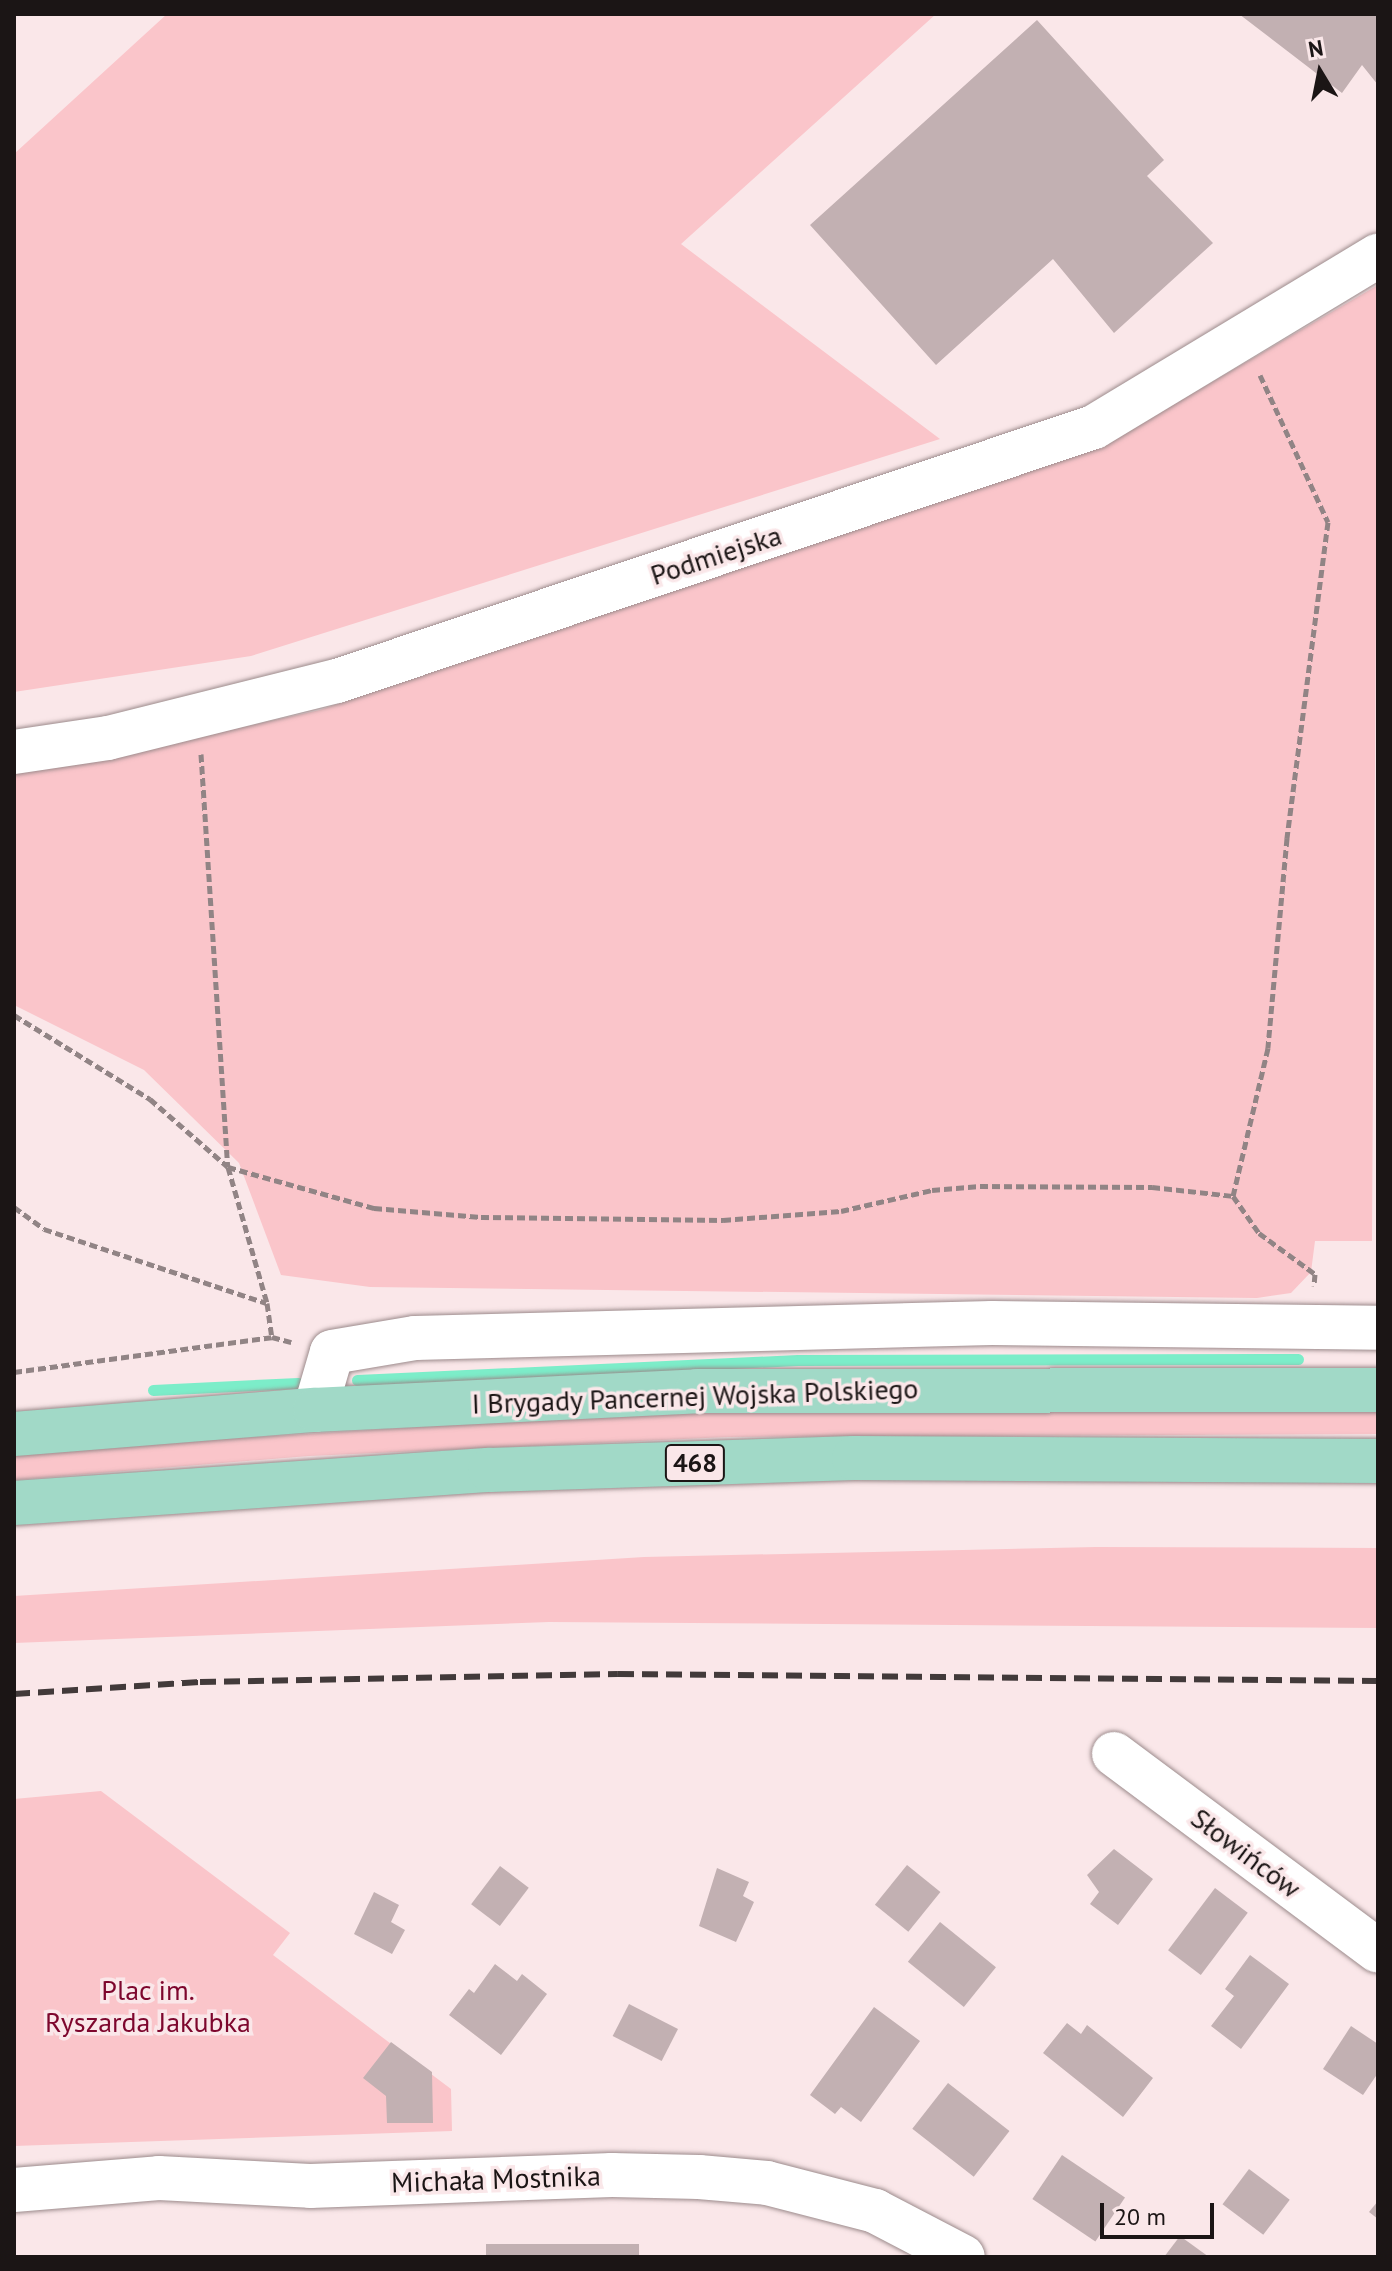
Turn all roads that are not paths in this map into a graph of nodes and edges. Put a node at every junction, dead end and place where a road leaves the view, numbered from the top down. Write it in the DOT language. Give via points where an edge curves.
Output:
graph roads {
  1 [pos="1378,256"];
  2 [pos="14,752"];
  3 [pos="1378,1328"];
  4 [pos="1378,1390"];
  5 [pos="315,1410"];
  6 [pos="14,1434"];
  7 [pos="1378,1461"];
  8 [pos="14,1503"];
  9 [pos="1114,1754"];
  10 [pos="1378,1951"];
  11 [pos="14,2190"];
  12 [pos="963,2257"];
  1 -- 2 [label="street, Podmiejska" via="1094,427 337,681 199,717"];
  3 -- 5 [label="street" via="992,1323 415,1338 332,1352"];
  4 -- 5 [label="main road, I Brygady Pancernej Wojska Polskiego" via="697,1391"];
  5 -- 6 [label="main road, I Brygady Pancernej Wojska Polskiego"];
  7 -- 8 [label="main road, 468" via="838,1458 490,1470"];
  9 -- 10 [label="street, Słowińców"];
  11 -- 12 [label="street, Michała Mostnika" via="159,2178 310,2186 612,2175 699,2177 767,2183 875,2211"];
}
